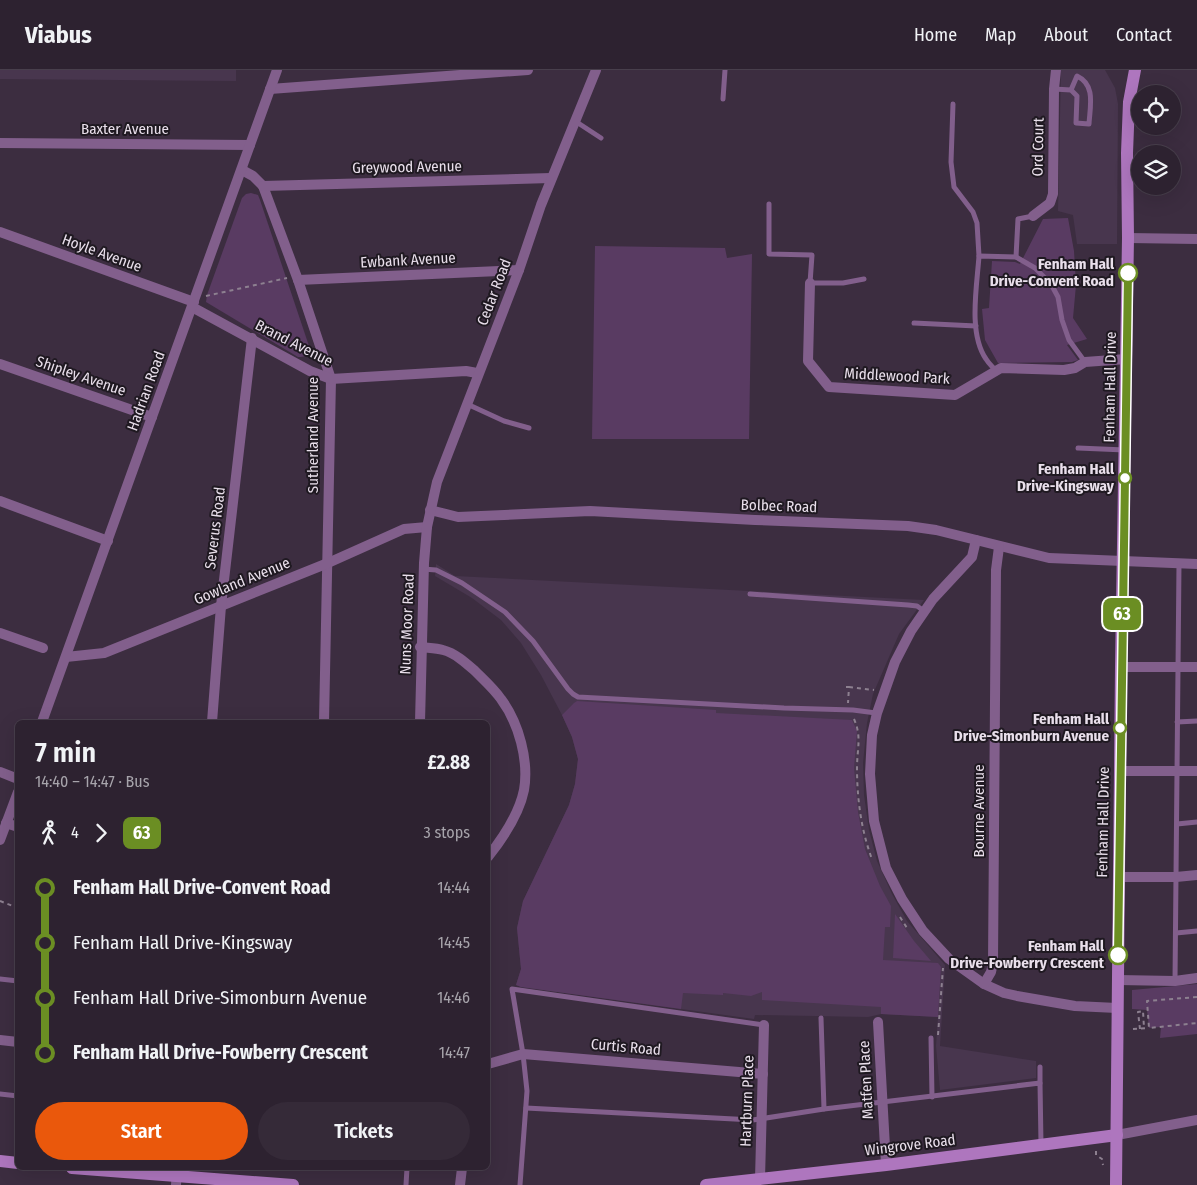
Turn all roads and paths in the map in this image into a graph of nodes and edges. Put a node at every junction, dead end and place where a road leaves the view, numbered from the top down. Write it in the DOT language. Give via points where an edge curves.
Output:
graph roads {
  1 [pos="277,70"];
  2 [pos="528,70"];
  3 [pos="596,70"];
  4 [pos="725,70"];
  5 [pos="1056,70"];
  6 [pos="1135,70"];
  7 [pos="270,89"];
  8 [pos="1054,89"];
  9 [pos="1071,90"];
  10 [pos="723,100"];
  11 [pos="953,104"];
  12 [pos="575,121"];
  13 [pos="601,138"];
  14 [pos="0,143"];
  15 [pos="250,145"];
  16 [pos="242,170"];
  17 [pos="551,178"];
  18 [pos="263,186"];
  19 [pos="769,204"];
  20 [pos="1033,216"];
  21 [pos="0,232"];
  22 [pos="1128,238"];
  23 [pos="1197,239"];
  24 [pos="979,256"];
  25 [pos="1016,257"];
  26 [pos="519,270"];
  27 [pos="297,278"];
  28 [pos="864,279"];
  29 [pos="810,283"];
  30 [pos="194,303"];
  31 [pos="914,323"];
  32 [pos="976,326"];
  33 [pos="252,338"];
  34 [pos="1126,359"];
  35 [pos="1085,362"];
  36 [pos="0,364"];
  37 [pos="996,371"];
  38 [pos="478,374"];
  39 [pos="331,379"];
  40 [pos="467,403"];
  41 [pos="152,417"];
  42 [pos="529,428"];
  43 [pos="1078,448"];
  44 [pos="1125,450"];
  45 [pos="0,501"];
  46 [pos="430,510"];
  47 [pos="427,527"];
  48 [pos="976,540"];
  49 [pos="108,541"];
  50 [pos="999,547"];
  51 [pos="1123,561"];
  52 [pos="328,563"];
  53 [pos="1179,564"];
  54 [pos="1197,564"];
  55 [pos="423,569"];
  56 [pos="750,594"];
  57 [pos="221,606"];
  58 [pos="924,611"];
  59 [pos="0,632"];
  60 [pos="420,647"];
  61 [pos="44,648"];
  62 [pos="66,658"];
  63 [pos="1121,667"];
  64 [pos="1197,667"];
  65 [pos="1178,668"];
  66 [pos="874,690"];
  67 [pos="848,710"];
  68 [pos="877,714"];
  69 [pos="46,720"];
  70 [pos="212,720"];
  71 [pos="324,720"];
  72 [pos="420,720"];
  73 [pos="1197,721"];
  74 [pos="1177,722"];
  75 [pos="1197,770"];
  76 [pos="1120,771"];
  77 [pos="0,772"];
  78 [pos="1177,772"];
  79 [pos="15,778"];
  80 [pos="15,800"];
  81 [pos="1197,822"];
  82 [pos="6,824"];
  83 [pos="1177,824"];
  84 [pos="15,826"];
  85 [pos="0,840"];
  86 [pos="490,854"];
  87 [pos="1197,875"];
  88 [pos="1118,877"];
  89 [pos="1176,877"];
  90 [pos="0,902"];
  91 [pos="15,907"];
  92 [pos="1197,931"];
  93 [pos="1176,934"];
  94 [pos="1197,978"];
  95 [pos="0,979"];
  96 [pos="1118,980"];
  97 [pos="1175,981"];
  98 [pos="15,982"];
  99 [pos="984,984"];
  100 [pos="1197,997"];
  101 [pos="1117,1008"];
  102 [pos="821,1018"];
  103 [pos="878,1022"];
  104 [pos="1197,1024"];
  105 [pos="764,1025"];
  106 [pos="1144,1028"];
  107 [pos="1149,1028"];
  108 [pos="1133,1029"];
  109 [pos="1140,1029"];
  110 [pos="931,1038"];
  111 [pos="0,1040"];
  112 [pos="15,1042"];
  113 [pos="523,1054"];
  114 [pos="490,1063"];
  115 [pos="1040,1067"];
  116 [pos="764,1074"];
  117 [pos="1040,1083"];
  118 [pos="0,1094"];
  119 [pos="15,1096"];
  120 [pos="932,1096"];
  121 [pos="882,1103"];
  122 [pos="526,1108"];
  123 [pos="824,1109"];
  124 [pos="762,1119"];
  125 [pos="1197,1120"];
  126 [pos="1117,1135"];
  127 [pos="1041,1145"];
  128 [pos="1096,1155"];
  129 [pos="0,1161"];
  130 [pos="15,1163"];
  131 [pos="886,1165"];
  132 [pos="98,1170"];
  133 [pos="407,1170"];
  134 [pos="462,1170"];
  135 [pos="1103,1170"];
  136 [pos="177,1176"];
  137 [pos="760,1179"];
  138 [pos="294,1185"];
  139 [pos="406,1185"];
  140 [pos="460,1185"];
  141 [pos="520,1185"];
  142 [pos="706,1185"];
  143 [pos="1116,1185"];
  1 -- 7 [label="street, Hadrian Road"];
  2 -- 7 [label="street"];
  3 -- 12 [label="street, Cedar Road"];
  4 -- 10 [label="lane"];
  5 -- 8 [label="street, Ord Court"];
  6 -- 22 [label="street, Fenham Hall Drive" via="1127,153"];
  7 -- 15 [label="street, Hadrian Road"];
  8 -- 9 [label="lane"];
  8 -- 20 [label="street, Ord Court" via="1052,194 1050,203"];
  9 -- 9 [label="lane" via="1077,76 1088,84 1091,91 1089,124 1076,123 1077,96"];
  11 -- 24 [label="lane" via="951,162 954,187 973,212"];
  12 -- 13 [label="lane"];
  12 -- 17 [label="street, Cedar Road"];
  14 -- 15 [label="street, Baxter Avenue"];
  15 -- 16 [label="street, Hadrian Road"];
  16 -- 18 [label="street"];
  16 -- 30 [label="street, Hadrian Road"];
  17 -- 18 [label="street, Greywood Avenue"];
  17 -- 26 [label="street, Cedar Road"];
  18 -- 27 [label="street, Sutherland Avenue"];
  19 -- 29 [label="lane" via="769,254 812,255"];
  20 -- 25 [label="lane" via="1018,219"];
  21 -- 30 [label="street, Hoyle Avenue"];
  22 -- 23 [label="street"];
  22 -- 34 [label="street, Fenham Hall Drive"];
  24 -- 25 [label="lane"];
  24 -- 32 [label="lane"];
  25 -- 35 [label="lane" via="1035,268 1051,284 1058,296 1069,340"];
  26 -- 27 [label="street, Ewbank Avenue"];
  26 -- 38 [label="street, Cedar Road"];
  27 -- 30 [label="path"];
  27 -- 39 [label="street, Sutherland Avenue"];
  28 -- 29 [label="lane" via="844,283"];
  29 -- 37 [label="street, Middlewood Park" via="808,361 829,387 955,395"];
  30 -- 33 [label="street, Brand Avenue"];
  30 -- 41 [label="street, Hadrian Road"];
  31 -- 32 [label="lane"];
  32 -- 37 [label="lane" via="980,346"];
  33 -- 39 [label="street, Brand Avenue" via="310,371"];
  33 -- 57 [label="street, Severus Road"];
  34 -- 35 [label="street, Middlewood Park"];
  34 -- 44 [label="street, Fenham Hall Drive"];
  35 -- 37 [label="street, Middlewood Park" via="1064,370 1001,368"];
  36 -- 41 [label="street, Shipley Avenue"];
  38 -- 39 [label="street, Brand Avenue"];
  38 -- 40 [label="street, Cedar Road"];
  39 -- 52 [label="street, Sutherland Avenue"];
  40 -- 42 [label="lane" via="504,421"];
  40 -- 46 [label="street, Cedar Road" via="437,482"];
  41 -- 49 [label="street, Hadrian Road"];
  43 -- 44 [label="lane"];
  44 -- 51 [label="street, Fenham Hall Drive"];
  45 -- 49 [label="street"];
  46 -- 47 [label="street, Cedar Road"];
  46 -- 48 [label="street, Bolbec Road" via="458,516 590,511 908,526"];
  47 -- 52 [label="street, Gowland Avenue" via="404,529"];
  47 -- 55 [label="street, Nuns Moor Road"];
  48 -- 50 [label="street, Bolbec Road"];
  48 -- 58 [label="street" via="972,557"];
  49 -- 62 [label="street, Hadrian Road"];
  50 -- 51 [label="street, Bolbec Road" via="1049,558"];
  50 -- 99 [label="street, Bourne Avenue" via="996,570 993,963"];
  51 -- 53 [label="street, Bolbec Road"];
  51 -- 63 [label="street, Fenham Hall Drive"];
  52 -- 57 [label="street, Gowland Avenue"];
  52 -- 71 [label="street, Sutherland Avenue"];
  53 -- 54 [label="street, Bolbec Road"];
  53 -- 65 [label="lane"];
  55 -- 60 [label="street, Nuns Moor Road"];
  55 -- 67 [label="lane" via="436,570 462,583 505,612 578,697"];
  56 -- 58 [label="lane" via="908,605"];
  57 -- 62 [label="street, Gowland Avenue" via="104,653"];
  57 -- 70 [label="street, Severus Road"];
  58 -- 68 [label="street" via="895,662"];
  59 -- 61 [label="street"];
  60 -- 72 [label="street, Nuns Moor Road"];
  60 -- 86 [label="street" via="444,650 486,682 502,700 522,744 524,790 514,816"];
  62 -- 69 [label="street, Hadrian Road"];
  63 -- 65 [label="street"];
  63 -- 76 [label="street, Fenham Hall Drive"];
  64 -- 65 [label="street"];
  65 -- 74 [label="lane"];
  66 -- 67 [label="path" via="847,687"];
  67 -- 68 [label="lane"];
  68 -- 99 [label="street" via="872,735 870,774 874,821 886,868 923,931 949,959"];
  73 -- 74 [label="lane"];
  74 -- 78 [label="lane"];
  75 -- 78 [label="street"];
  76 -- 78 [label="street"];
  76 -- 88 [label="street, Fenham Hall Drive"];
  77 -- 79 [label="street"];
  78 -- 83 [label="lane"];
  80 -- 82 [label="street"];
  81 -- 83 [label="lane"];
  82 -- 84 [label="street"];
  82 -- 85 [label="street"];
  83 -- 89 [label="lane"];
  87 -- 89 [label="street"];
  88 -- 89 [label="street"];
  88 -- 96 [label="street, Fenham Hall Drive"];
  89 -- 93 [label="lane"];
  90 -- 91 [label="path"];
  92 -- 93 [label="lane"];
  93 -- 97 [label="lane"];
  94 -- 97 [label="street"];
  95 -- 98 [label="lane"];
  96 -- 97 [label="street"];
  96 -- 101 [label="street, Fenham Hall Drive"];
  99 -- 101 [label="street" via="1017,996 1075,1006"];
  100 -- 107 [label="path" via="1147,1001"];
  101 -- 126 [label="street, Fenham Hall Drive"];
  102 -- 123 [label="lane"];
  103 -- 121 [label="street, Matfen Place"];
  104 -- 107 [label="path"];
  105 -- 113 [label="lane" via="512,989"];
  105 -- 116 [label="street, Hartburn Place"];
  106 -- 107 [label="path"];
  106 -- 109 [label="path"];
  106 -- 109 [label="path" via="1143,1011 1138,1012"];
  108 -- 109 [label="path"];
  110 -- 120 [label="lane"];
  111 -- 112 [label="street"];
  113 -- 114 [label="street, Curtis Road"];
  113 -- 116 [label="street, Curtis Road"];
  113 -- 122 [label="lane"];
  115 -- 117 [label="lane"];
  116 -- 124 [label="street, Hartburn Place"];
  117 -- 120 [label="lane"];
  117 -- 127 [label="lane"];
  118 -- 119 [label="lane"];
  120 -- 121 [label="lane"];
  121 -- 123 [label="lane"];
  121 -- 131 [label="street, Matfen Place"];
  122 -- 124 [label="lane"];
  122 -- 141 [label="lane"];
  123 -- 124 [label="lane"];
  124 -- 137 [label="street, Hartburn Place"];
  125 -- 126 [label="street"];
  126 -- 127 [label="street, Wingrove Road"];
  126 -- 143 [label="street, Fenham Hall Drive"];
  127 -- 131 [label="street, Wingrove Road"];
  128 -- 135 [label="path" via="1102,1159"];
  129 -- 130 [label="street"];
  131 -- 137 [label="street, Wingrove Road"];
  132 -- 136 [label="street"];
  133 -- 139 [label="lane"];
  134 -- 140 [label="street"];
  136 -- 138 [label="street"];
  137 -- 142 [label="street, Wingrove Road"];
}
